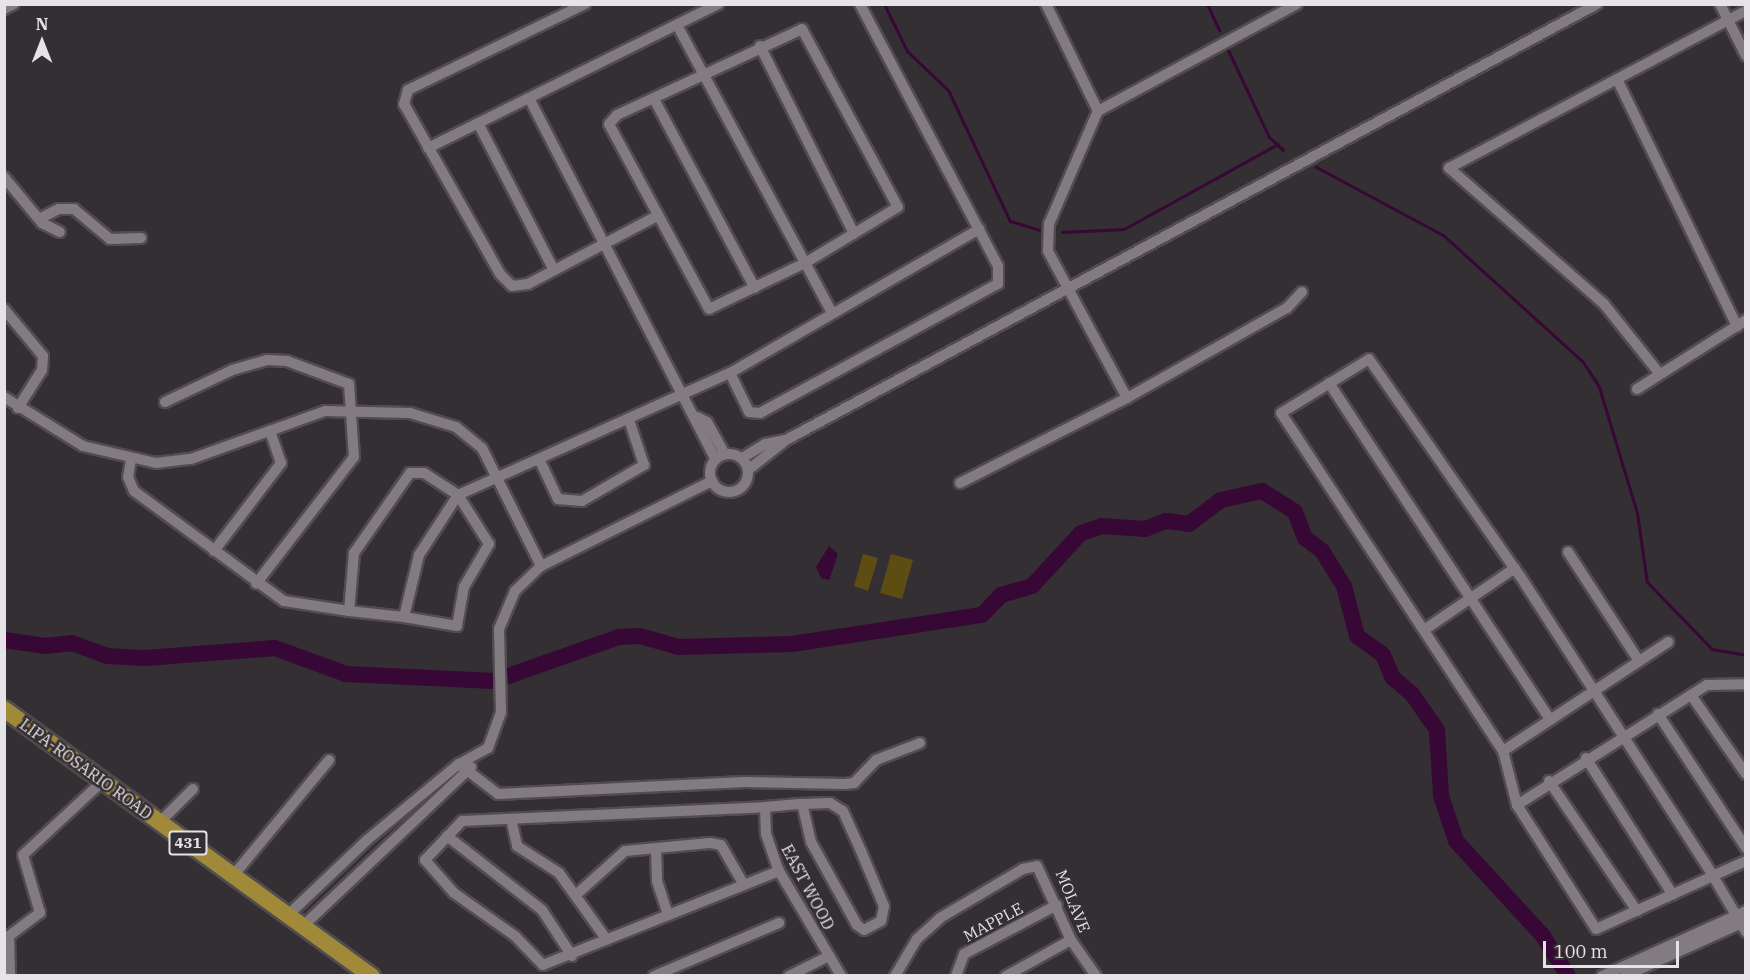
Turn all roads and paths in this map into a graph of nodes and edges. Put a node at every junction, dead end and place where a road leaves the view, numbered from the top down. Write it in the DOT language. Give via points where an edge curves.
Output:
graph roads {
  1 [pos="14,4"];
  2 [pos="585,4"];
  3 [pos="718,4"];
  4 [pos="860,4"];
  5 [pos="1046,4"];
  6 [pos="1297,4"];
  7 [pos="1597,4"];
  8 [pos="1720,4"];
  9 [pos="4,9"];
  10 [pos="1746,11"];
  11 [pos="1728,20"];
  12 [pos="677,25"];
  13 [pos="759,46"];
  14 [pos="1746,56"];
  15 [pos="704,75"];
  16 [pos="1617,79"];
  17 [pos="530,98"];
  18 [pos="654,99"];
  19 [pos="1098,111"];
  20 [pos="478,123"];
  21 [pos="428,148"];
  22 [pos="4,177"];
  23 [pos="655,217"];
  24 [pos="39,219"];
  25 [pos="979,229"];
  26 [pos="60,232"];
  27 [pos="854,234"];
  28 [pos="141,238"];
  29 [pos="605,241"];
  30 [pos="805,263"];
  31 [pos="553,268"];
  32 [pos="755,288"];
  33 [pos="1067,289"];
  34 [pos="1302,292"];
  35 [pos="4,309"];
  36 [pos="832,313"];
  37 [pos="1741,323"];
  38 [pos="730,373"];
  39 [pos="1659,373"];
  40 [pos="1329,383"];
  41 [pos="1636,389"];
  42 [pos="685,394"];
  43 [pos="4,397"];
  44 [pos="1127,398"];
  45 [pos="165,402"];
  46 [pos="18,408"];
  47 [pos="354,411"];
  48 [pos="629,420"];
  49 [pos="270,431"];
  50 [pos="786,440"];
  51 [pos="720,456"];
  52 [pos="742,458"];
  53 [pos="131,459"];
  54 [pos="540,461"];
  55 [pos="748,470"];
  56 [pos="499,476"];
  57 [pos="712,481"];
  58 [pos="960,483"];
  59 [pos="458,495"];
  60 [pos="214,551"];
  61 [pos="1568,552"];
  62 [pos="541,566"];
  63 [pos="1515,568"];
  64 [pos="256,584"];
  65 [pos="1468,600"];
  66 [pos="349,611"];
  67 [pos="404,617"];
  68 [pos="1424,630"];
  69 [pos="1668,642"];
  70 [pos="1639,661"];
  71 [pos="1746,684"];
  72 [pos="1594,692"];
  73 [pos="1691,695"];
  74 [pos="4,710"];
  75 [pos="1658,714"];
  76 [pos="1550,720"];
  77 [pos="1623,736"];
  78 [pos="920,743"];
  79 [pos="1503,751"];
  80 [pos="474,758"];
  81 [pos="1586,758"];
  82 [pos="329,760"];
  83 [pos="459,764"];
  84 [pos="469,773"];
  85 [pos="1746,774"];
  86 [pos="1549,781"];
  87 [pos="103,782"];
  88 [pos="194,789"];
  89 [pos="802,804"];
  90 [pos="1517,805"];
  91 [pos="765,807"];
  92 [pos="511,819"];
  93 [pos="159,822"];
  94 [pos="390,822"];
  95 [pos="401,835"];
  96 [pos="447,836"];
  97 [pos="1746,848"];
  98 [pos="656,850"];
  99 [pos="1746,861"];
  100 [pos="780,871"];
  101 [pos="1713,876"];
  102 [pos="232,877"];
  103 [pos="744,885"];
  104 [pos="578,893"];
  105 [pos="1673,895"];
  106 [pos="1057,905"];
  107 [pos="1637,911"];
  108 [pos="668,915"];
  109 [pos="287,916"];
  110 [pos="1743,921"];
  111 [pos="780,923"];
  112 [pos="302,927"];
  113 [pos="1071,939"];
  114 [pos="607,940"];
  115 [pos="572,956"];
  116 [pos="829,956"];
  117 [pos="1090,974"];
  118 [pos="10,975"];
  119 [pos="372,975"];
  120 [pos="654,975"];
  121 [pos="789,975"];
  122 [pos="841,975"];
  123 [pos="896,975"];
  124 [pos="956,975"];
  125 [pos="1006,975"];
  126 [pos="1602,975"];
  127 [pos="1626,975"];
  1 -- 9 [label="street"];
  2 -- 21 [label="street" via="408,90 404,104"];
  3 -- 12 [label="street"];
  4 -- 25 [label="street"];
  5 -- 19 [label="street"];
  6 -- 19 [label="street"];
  7 -- 33 [label="street"];
  8 -- 11 [label="street"];
  10 -- 11 [label="street"];
  11 -- 14 [label="street"];
  11 -- 16 [label="street"];
  12 -- 15 [label="street"];
  12 -- 17 [label="street"];
  13 -- 15 [label="street"];
  13 -- 27 [label="street"];
  13 -- 27 [label="street" via="792,30 809,33 897,199 893,214"];
  15 -- 18 [label="street"];
  15 -- 30 [label="street"];
  16 -- 37 [label="street"];
  16 -- 39 [label="street" via="1449,168 1604,304"];
  17 -- 20 [label="street"];
  17 -- 29 [label="street"];
  18 -- 23 [label="street" via="617,115 609,128"];
  18 -- 32 [label="street"];
  19 -- 33 [label="street" via="1047,230 1048,251"];
  20 -- 21 [label="street"];
  20 -- 31 [label="street"];
  21 -- 31 [label="street" via="505,280 513,286 528,284"];
  22 -- 24 [label="street"];
  23 -- 29 [label="street"];
  23 -- 32 [label="street" via="705,306 720,307"];
  24 -- 26 [label="street"];
  24 -- 28 [label="street" via="59,209 74,209 111,239"];
  25 -- 36 [label="street"];
  25 -- 38 [label="street" via="998,266 993,291 760,413 749,412"];
  27 -- 30 [label="street"];
  29 -- 31 [label="street"];
  29 -- 42 [label="street"];
  30 -- 32 [label="street"];
  30 -- 36 [label="street"];
  33 -- 44 [label="street"];
  33 -- 50 [label="street"];
  34 -- 44 [label="street" via="1287,308"];
  35 -- 46 [label="street" via="43,356 42,370"];
  36 -- 38 [label="street"];
  37 -- 39 [label="street"];
  38 -- 42 [label="street"];
  39 -- 41 [label="street"];
  40 -- 63 [label="street" via="1369,359"];
  40 -- 65 [label="street"];
  40 -- 68 [label="street" via="1281,413"];
  42 -- 48 [label="street"];
  42 -- 51 [label="street" via="697,417 707,423"];
  43 -- 46 [label="street"];
  44 -- 58 [label="street"];
  45 -- 47 [label="street" via="232,369 277,360 344,381 352,390"];
  46 -- 53 [label="street" via="83,446"];
  47 -- 49 [label="street" via="302,416"];
  47 -- 56 [label="street" via="410,413 456,427 482,448"];
  47 -- 64 [label="street" via="356,449 350,465"];
  48 -- 54 [label="street"];
  48 -- 54 [label="street" via="644,465 582,501 558,499"];
  49 -- 53 [label="street" via="191,459"];
  49 -- 60 [label="street" via="280,463"];
  50 -- 52 [label="street" via="765,444"];
  50 -- 55 [label="street"];
  51 -- 52 [label="street"];
  51 -- 57 [label="street"];
  52 -- 55 [label="street"];
  53 -- 60 [label="street" via="128,477 134,491"];
  54 -- 56 [label="street"];
  55 -- 57 [label="street" via="737,490 720,489"];
  56 -- 59 [label="street"];
  56 -- 62 [label="street"];
  57 -- 62 [label="street"];
  59 -- 66 [label="street" via="424,473 410,474 354,553"];
  59 -- 67 [label="street" via="419,555"];
  59 -- 67 [label="street" via="489,544 464,587 457,626"];
  60 -- 64 [label="street"];
  61 -- 70 [label="street"];
  62 -- 80 [label="street" via="504,608 498,664 501,712 488,748"];
  63 -- 65 [label="street"];
  63 -- 72 [label="street"];
  64 -- 66 [label="street" via="284,601"];
  65 -- 68 [label="street"];
  65 -- 76 [label="street"];
  66 -- 67 [label="street"];
  68 -- 79 [label="street"];
  69 -- 70 [label="street"];
  70 -- 72 [label="street"];
  71 -- 73 [label="street" via="1707,685"];
  72 -- 76 [label="street"];
  72 -- 77 [label="street"];
  73 -- 75 [label="street"];
  73 -- 85 [label="street"];
  74 -- 87 [label="main road, LIPA-ROSARIO ROAD / 431"];
  75 -- 77 [label="street"];
  75 -- 97 [label="street"];
  76 -- 79 [label="street"];
  77 -- 81 [label="street"];
  77 -- 101 [label="street"];
  78 -- 84 [label="street" via="876,760 854,783 745,782 498,794"];
  79 -- 90 [label="street"];
  80 -- 83 [label="street"];
  80 -- 84 [label="street"];
  81 -- 86 [label="street"];
  81 -- 105 [label="street"];
  82 -- 102 [label="street"];
  83 -- 84 [label="street"];
  83 -- 94 [label="street"];
  84 -- 95 [label="street"];
  86 -- 90 [label="street"];
  86 -- 107 [label="street"];
  87 -- 93 [label="main road, LIPA-ROSARIO ROAD / 431"];
  87 -- 118 [label="street" via="23,855 39,913 9,936"];
  88 -- 93 [label="street"];
  89 -- 89 [label="street" via="805,826 824,871 858,927 870,928 881,921 884,906 843,812 835,804"];
  89 -- 91 [label="street"];
  90 -- 107 [label="street" via="1596,929"];
  91 -- 92 [label="street"];
  91 -- 100 [label="street, EAST WOOD" via="766,834"];
  92 -- 96 [label="street" via="462,821"];
  92 -- 104 [label="street" via="517,846 559,873"];
  93 -- 102 [label="main road, LIPA-ROSARIO ROAD / 431"];
  94 -- 95 [label="street"];
  94 -- 109 [label="street"];
  95 -- 112 [label="street"];
  96 -- 115 [label="street" via="543,910"];
  96 -- 115 [label="street" via="426,856 429,870 515,936 540,964"];
  98 -- 103 [label="street" via="718,844"];
  98 -- 104 [label="street" via="615,856"];
  98 -- 108 [label="street" via="657,881"];
  99 -- 101 [label="street"];
  100 -- 103 [label="street"];
  100 -- 116 [label="street, EAST WOOD"];
  101 -- 105 [label="street"];
  101 -- 110 [label="street"];
  102 -- 109 [label="main road, LIPA-ROSARIO ROAD / 431"];
  103 -- 108 [label="street"];
  104 -- 114 [label="street"];
  105 -- 107 [label="street"];
  106 -- 113 [label="street, MOLAVE"];
  106 -- 123 [label="street, MOLAVE" via="1043,868 1023,868 940,918 917,939"];
  106 -- 124 [label="street, MAPPLE" via="964,954"];
  108 -- 114 [label="street"];
  109 -- 112 [label="main road, LIPA-ROSARIO ROAD / 431"];
  110 -- 126 [label="street"];
  110 -- 127 [label="street"];
  111 -- 120 [label="street"];
  112 -- 119 [label="main road, LIPA-ROSARIO ROAD / 431"];
  113 -- 117 [label="street, MOLAVE"];
  113 -- 125 [label="street"];
  114 -- 115 [label="street"];
  116 -- 121 [label="street"];
  116 -- 122 [label="street, EAST WOOD"];
}
